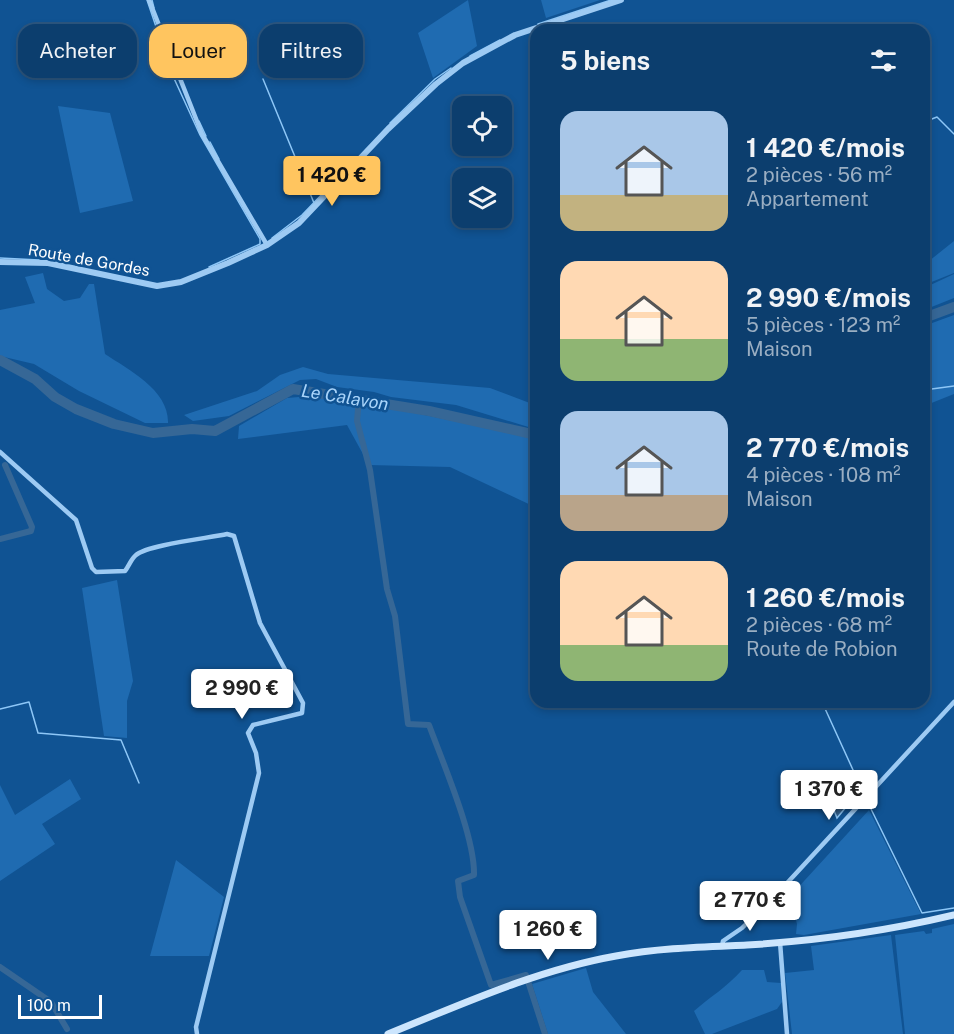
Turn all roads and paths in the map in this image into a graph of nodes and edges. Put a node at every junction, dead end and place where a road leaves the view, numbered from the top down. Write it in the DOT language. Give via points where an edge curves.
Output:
graph roads {
  1 [pos="149,0"];
  2 [pos="621,0"];
  3 [pos="548,24"];
  4 [pos="530,30"];
  5 [pos="267,245"];
  6 [pos="0,262"];
  7 [pos="0,452"];
  8 [pos="954,702"];
  9 [pos="954,915"];
  10 [pos="780,942"];
  11 [pos="722,946"];
  12 [pos="197,1034"];
  13 [pos="388,1034"];
  14 [pos="787,1034"];
  1 -- 5 [label="street" via="202,134"];
  2 -- 3 [label="street, Route de Gordes"];
  4 -- 5 [label="street, Route de Gordes" via="463,63 436,84 299,223"];
  5 -- 6 [label="street, Route de Gordes" via="166,286 114,279 48,263"];
  7 -- 12 [label="street" via="76,520 96,572 125,571 140,552 227,534 234,536 260,623 303,703 302,713 249,728 259,773"];
  8 -- 11 [label="street" via="777,894"];
  9 -- 10 [label="main road" via="886,929"];
  10 -- 11 [label="main road"];
  10 -- 14 [label="street"];
  11 -- 13 [label="main road" via="638,952 585,963 487,993"];
}
